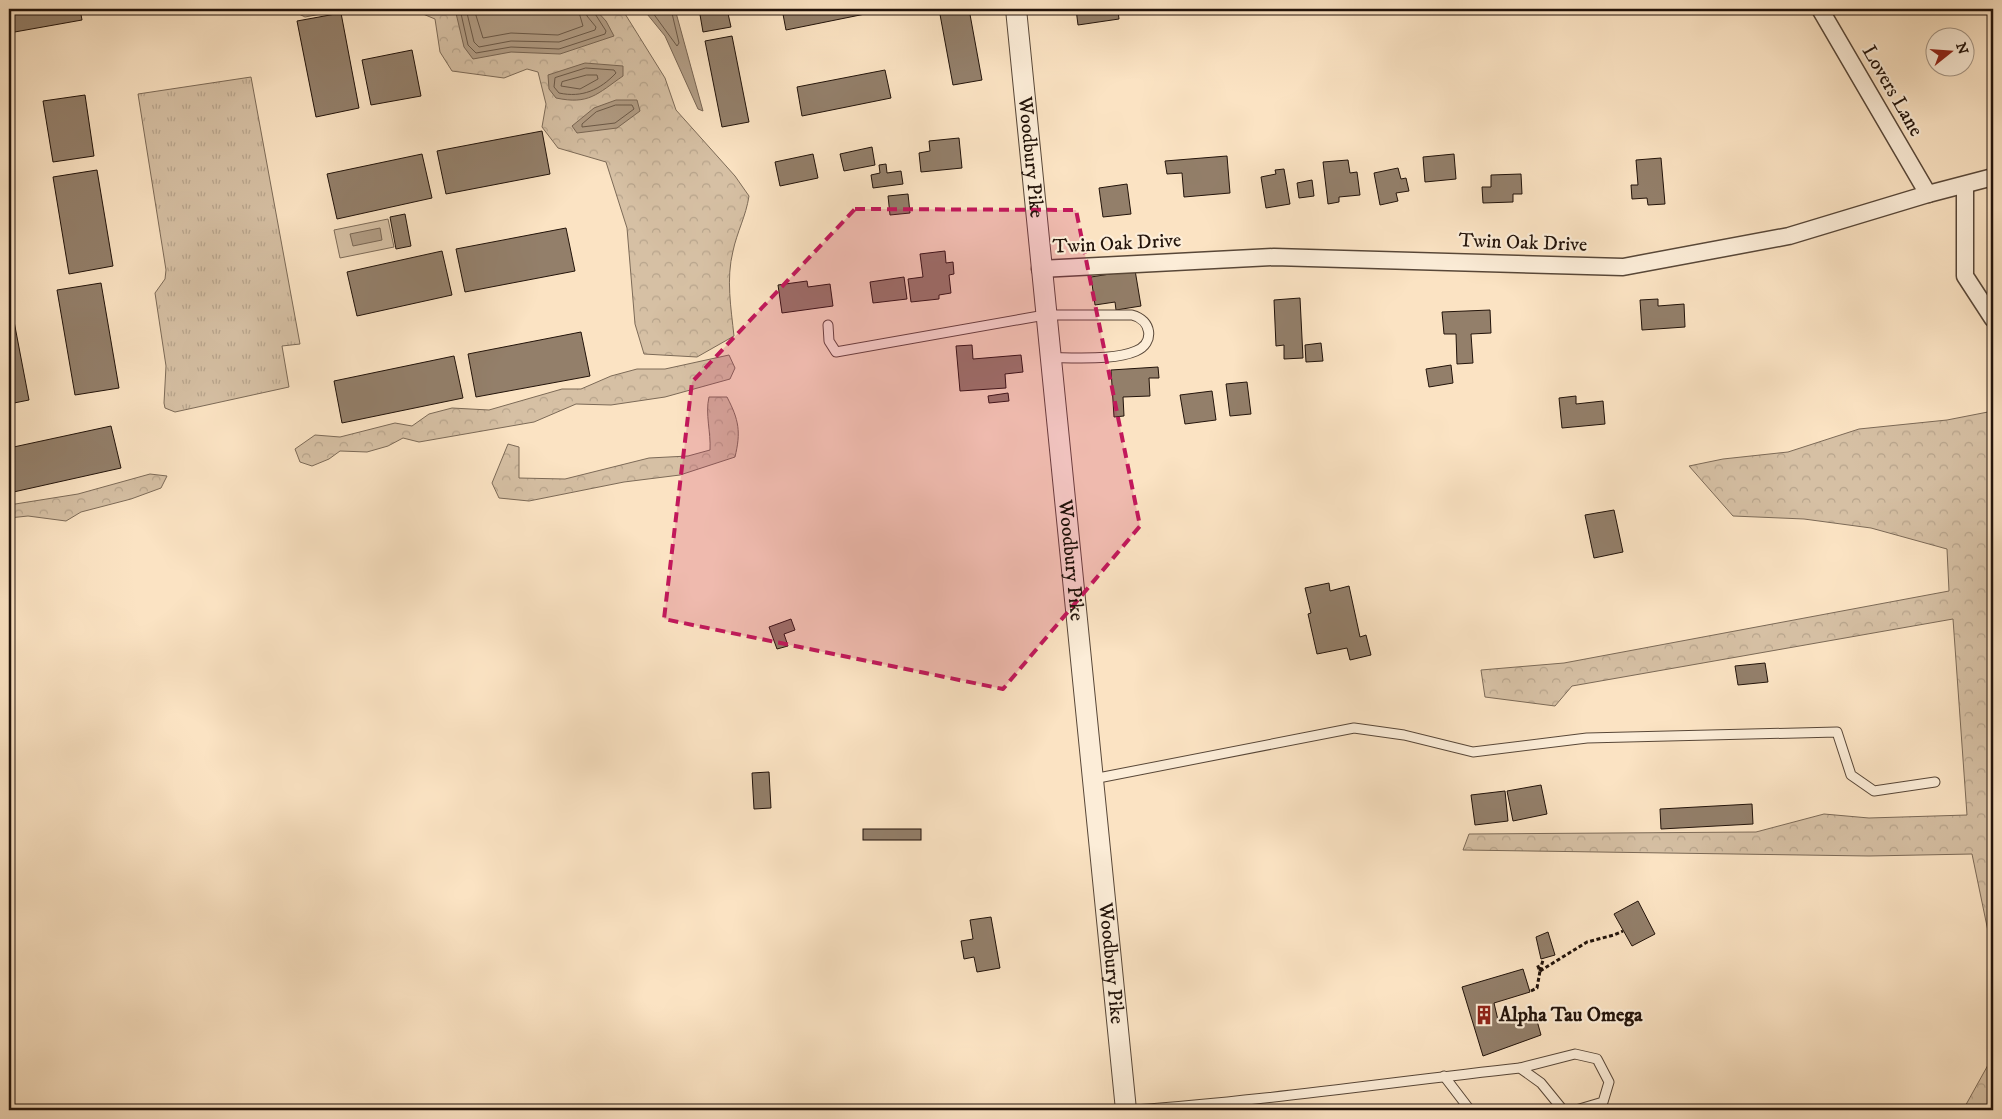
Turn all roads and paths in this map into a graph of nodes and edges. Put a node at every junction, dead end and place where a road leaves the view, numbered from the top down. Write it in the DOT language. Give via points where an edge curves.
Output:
graph roads {
  1 [pos="1016,9"];
  2 [pos="1820,9"];
  3 [pos="1993,177"];
  4 [pos="1965,185"];
  5 [pos="1928,194"];
  6 [pos="1040,270"];
  7 [pos="1045,315"];
  8 [pos="1993,319"];
  9 [pos="828,325"];
  10 [pos="1050,358"];
  11 [pos="1092,779"];
  12 [pos="1935,782"];
  13 [pos="1623,931"];
  14 [pos="1543,960"];
  15 [pos="1537,964"];
  16 [pos="1540,971"];
  17 [pos="1531,990"];
  18 [pos="1520,1068"];
  19 [pos="1444,1076"];
  20 [pos="1126,1110"];
  21 [pos="1134,1110"];
  22 [pos="1470,1110"];
  23 [pos="1564,1110"];
  24 [pos="1576,1110"];
  1 -- 6 [label="street, Woodbury Pike"];
  2 -- 5 [label="street, Lovers Lane"];
  3 -- 4 [label="street, Twin Oak Drive"];
  4 -- 5 [label="street, Twin Oak Drive"];
  4 -- 8 [label="street" via="1966,276"];
  5 -- 6 [label="street, Twin Oak Drive" via="1790,236 1623,268 1274,257"];
  6 -- 7 [label="street, Woodbury Pike"];
  7 -- 9 [label="lane" via="836,352 829,342"];
  7 -- 10 [label="street, Woodbury Pike"];
  7 -- 10 [label="lane" via="1132,315 1140,317 1149,332 1149,340 1134,352 1117,356"];
  10 -- 11 [label="street, Woodbury Pike"];
  11 -- 12 [label="lane" via="1354,728 1404,735 1473,752 1587,738 1837,732 1851,775 1874,791"];
  11 -- 20 [label="street, Woodbury Pike"];
  13 -- 16 [label="path" via="1588,942"];
  14 -- 16 [label="path"];
  15 -- 16 [label="path"];
  16 -- 17 [label="path" via="1537,988"];
  18 -- 19 [label="lane"];
  18 -- 23 [label="lane" via="1541,1083"];
  18 -- 24 [label="lane" via="1575,1054 1597,1058 1609,1082 1603,1102"];
  19 -- 21 [label="lane" via="1227,1104"];
  19 -- 22 [label="lane"];
}
